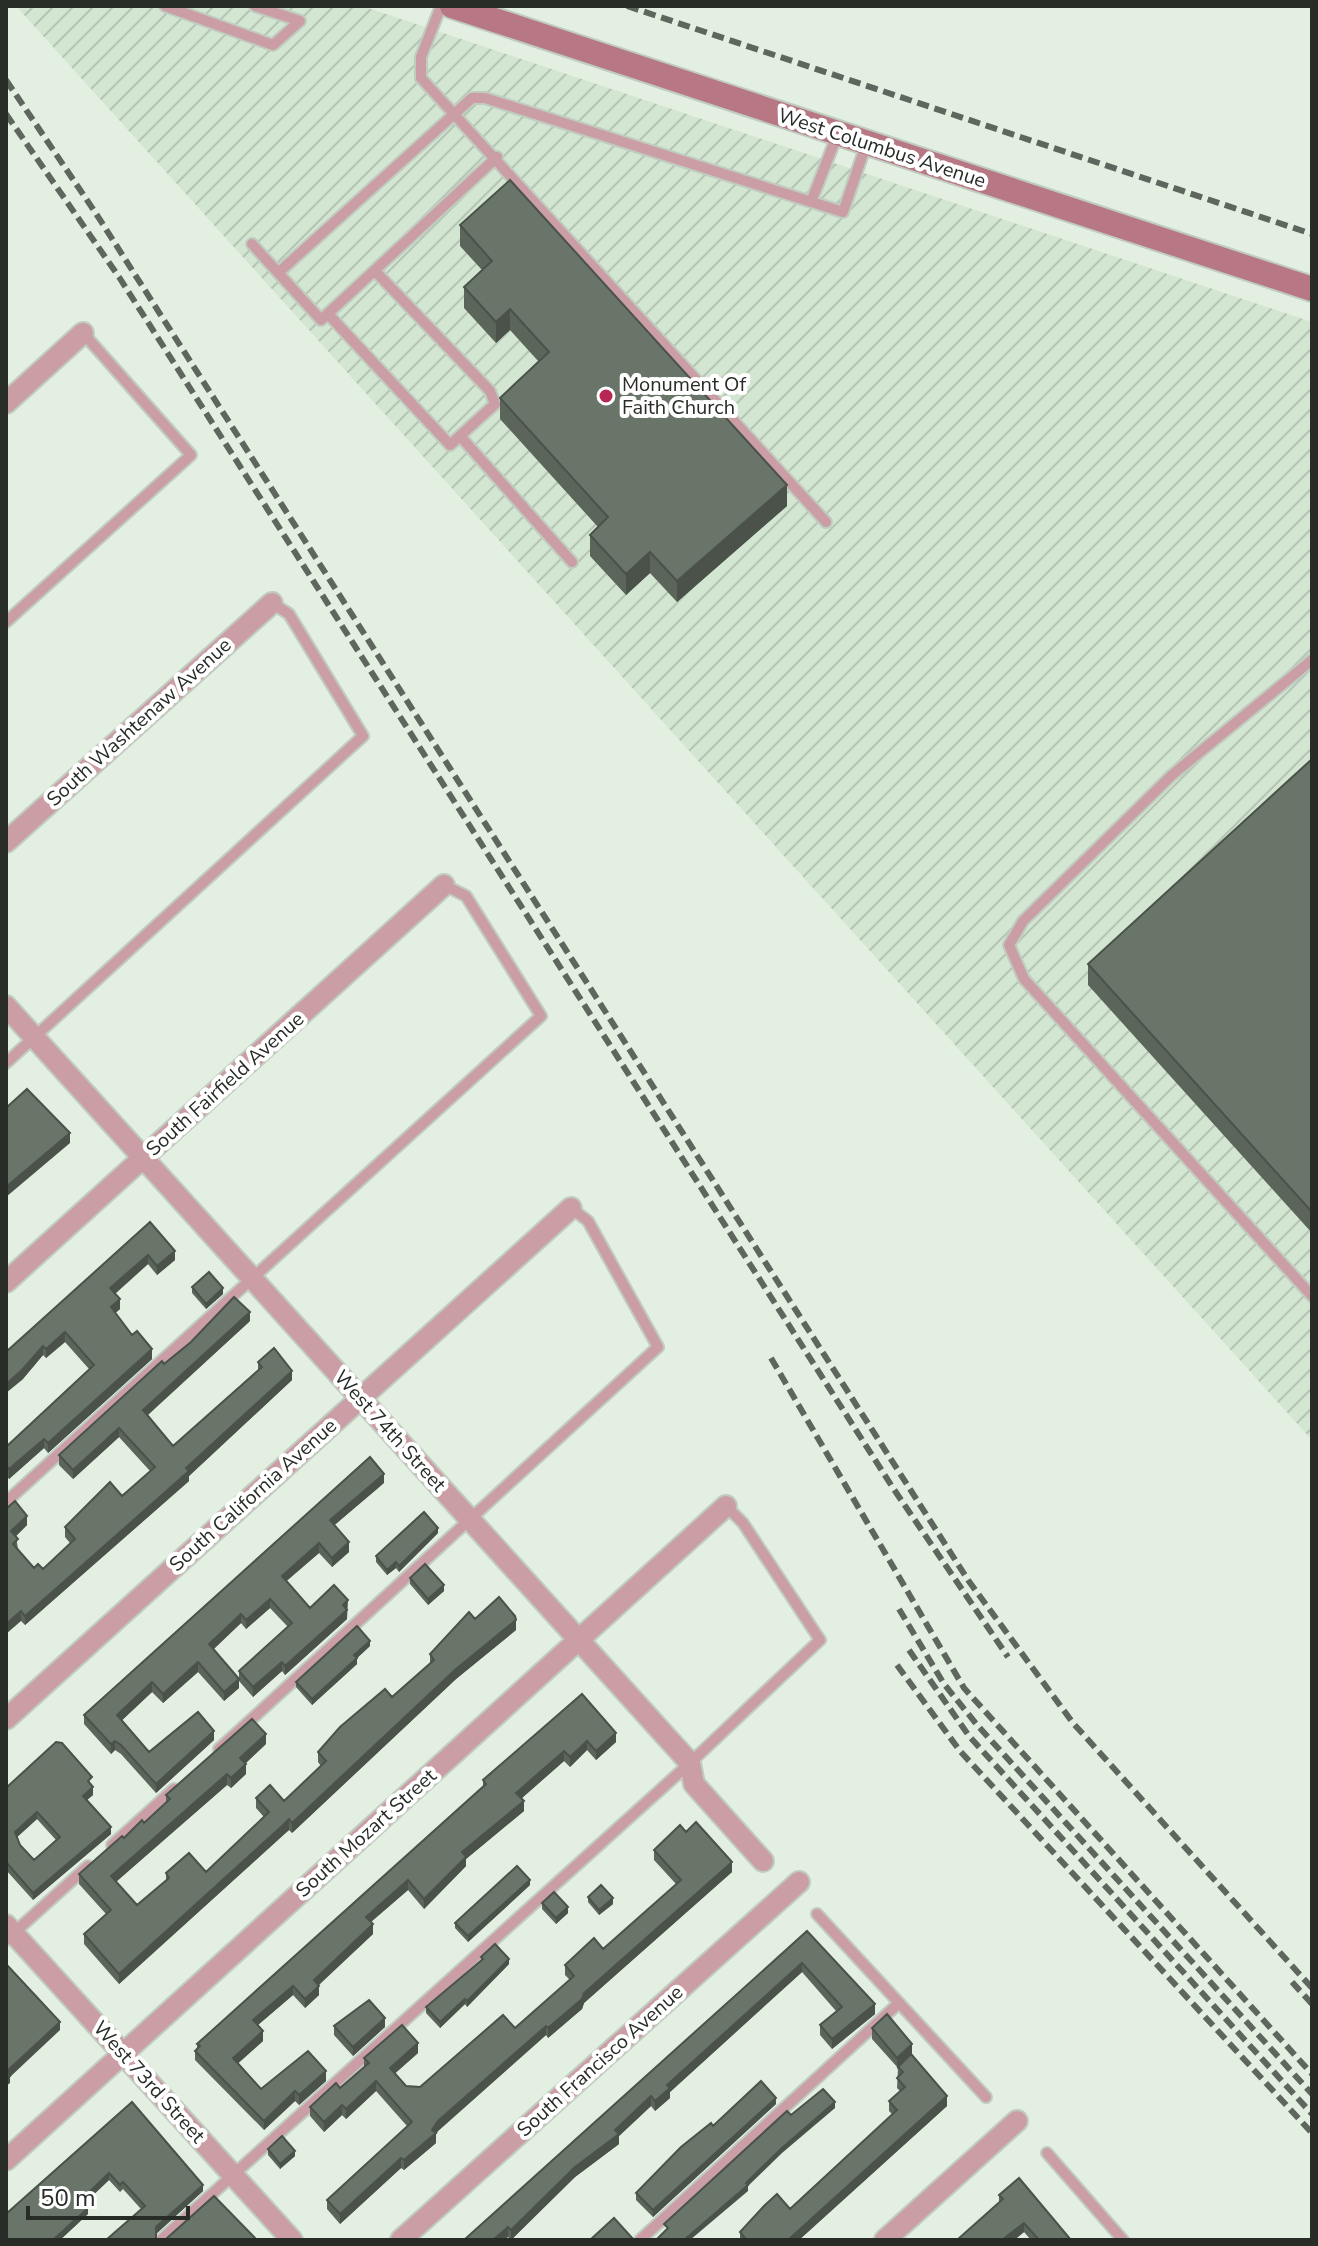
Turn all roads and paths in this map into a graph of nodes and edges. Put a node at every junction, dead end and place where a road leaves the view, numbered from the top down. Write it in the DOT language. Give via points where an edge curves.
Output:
graph roads {
  1 [pos="165,6"];
  2 [pos="255,6"];
  3 [pos="441,6"];
  4 [pos="452,6"];
  5 [pos="456,113"];
  6 [pos="838,133"];
  7 [pos="867,142"];
  8 [pos="497,157"];
  9 [pos="811,202"];
  10 [pos="252,244"];
  11 [pos="375,271"];
  12 [pos="278,273"];
  13 [pos="1312,289"];
  14 [pos="328,314"];
  15 [pos="83,333"];
  16 [pos="6,403"];
  17 [pos="460,436"];
  18 [pos="826,522"];
  19 [pos="572,562"];
  20 [pos="272,603"];
  21 [pos="6,622"];
  22 [pos="1312,660"];
  23 [pos="6,842"];
  24 [pos="444,885"];
  25 [pos="6,1006"];
  26 [pos="34,1037"];
  27 [pos="6,1063"];
  28 [pos="143,1158"];
  29 [pos="571,1208"];
  30 [pos="252,1278"];
  31 [pos="6,1282"];
  32 [pos="1312,1296"];
  33 [pos="360,1398"];
  34 [pos="6,1502"];
  35 [pos="726,1506"];
  36 [pos="469,1518"];
  37 [pos="579,1639"];
  38 [pos="6,1719"];
  39 [pos="209,1757"];
  40 [pos="690,1763"];
  41 [pos="186,1778"];
  42 [pos="105,1851"];
  43 [pos="94,1861"];
  44 [pos="763,1861"];
  45 [pos="799,1882"];
  46 [pos="817,1914"];
  47 [pos="9,1933"];
  48 [pos="899,2003"];
  49 [pos="123,2053"];
  50 [pos="986,2097"];
  51 [pos="1017,2121"];
  52 [pos="1047,2153"];
  53 [pos="6,2160"];
  54 [pos="233,2175"];
  55 [pos="161,2240"];
  56 [pos="292,2240"];
  57 [pos="401,2240"];
  58 [pos="640,2240"];
  59 [pos="885,2240"];
  60 [pos="1123,2240"];
  1 -- 2 [label="lane" via="273,45 300,21"];
  3 -- 5 [label="lane" via="421,57 421,78"];
  4 -- 6 [label="main road, West Columbus Avenue"];
  5 -- 8 [label="lane"];
  5 -- 9 [label="lane" via="472,98 485,98"];
  5 -- 12 [label="lane"];
  6 -- 7 [label="main road, West Columbus Avenue"];
  6 -- 9 [label="lane"];
  7 -- 9 [label="lane" via="843,212"];
  7 -- 13 [label="main road, West Columbus Avenue"];
  8 -- 11 [label="lane"];
  8 -- 18 [label="lane"];
  10 -- 12 [label="lane"];
  11 -- 14 [label="lane"];
  11 -- 17 [label="lane" via="490,391 495,404"];
  12 -- 14 [label="lane" via="321,320"];
  14 -- 17 [label="lane" via="450,445"];
  15 -- 16 [label="street"];
  15 -- 21 [label="lane" via="191,455"];
  17 -- 19 [label="lane"];
  20 -- 23 [label="street, South Washtenaw Avenue"];
  20 -- 26 [label="lane" via="289,614 363,736"];
  22 -- 32 [label="lane" via="1172,775 1023,921 1009,945 1024,979"];
  24 -- 28 [label="street, South Fairfield Avenue"];
  24 -- 30 [label="lane" via="466,896 541,1016"];
  25 -- 26 [label="street, West 74th Street"];
  26 -- 27 [label="lane"];
  26 -- 28 [label="street, West 74th Street"];
  28 -- 30 [label="street, West 74th Street"];
  28 -- 31 [label="street, South Fairfield Avenue"];
  29 -- 33 [label="street, South California Avenue"];
  29 -- 36 [label="lane" via="588,1221 658,1347"];
  30 -- 33 [label="street, West 74th Street"];
  30 -- 34 [label="lane"];
  33 -- 36 [label="street, West 74th Street"];
  33 -- 38 [label="street, South California Avenue"];
  35 -- 37 [label="street, South Mozart Street"];
  35 -- 40 [label="lane" via="743,1523 820,1640"];
  36 -- 37 [label="street, West 74th Street"];
  36 -- 39 [label="lane"];
  37 -- 40 [label="street, West 74th Street"];
  37 -- 49 [label="street, South Mozart Street"];
  40 -- 44 [label="street, West 74th Street" via="694,1784"];
  40 -- 54 [label="lane"];
  41 -- 42 [label="lane"];
  43 -- 47 [label="lane"];
  45 -- 57 [label="street, South Francisco Avenue"];
  46 -- 48 [label="lane"];
  47 -- 49 [label="street, West 73rd Street"];
  48 -- 50 [label="lane"];
  48 -- 58 [label="lane"];
  49 -- 53 [label="street, South Mozart Street"];
  49 -- 54 [label="street, West 73rd Street"];
  51 -- 59 [label="street"];
  52 -- 60 [label="lane"];
  54 -- 55 [label="lane"];
  54 -- 56 [label="street, West 73rd Street"];
}
